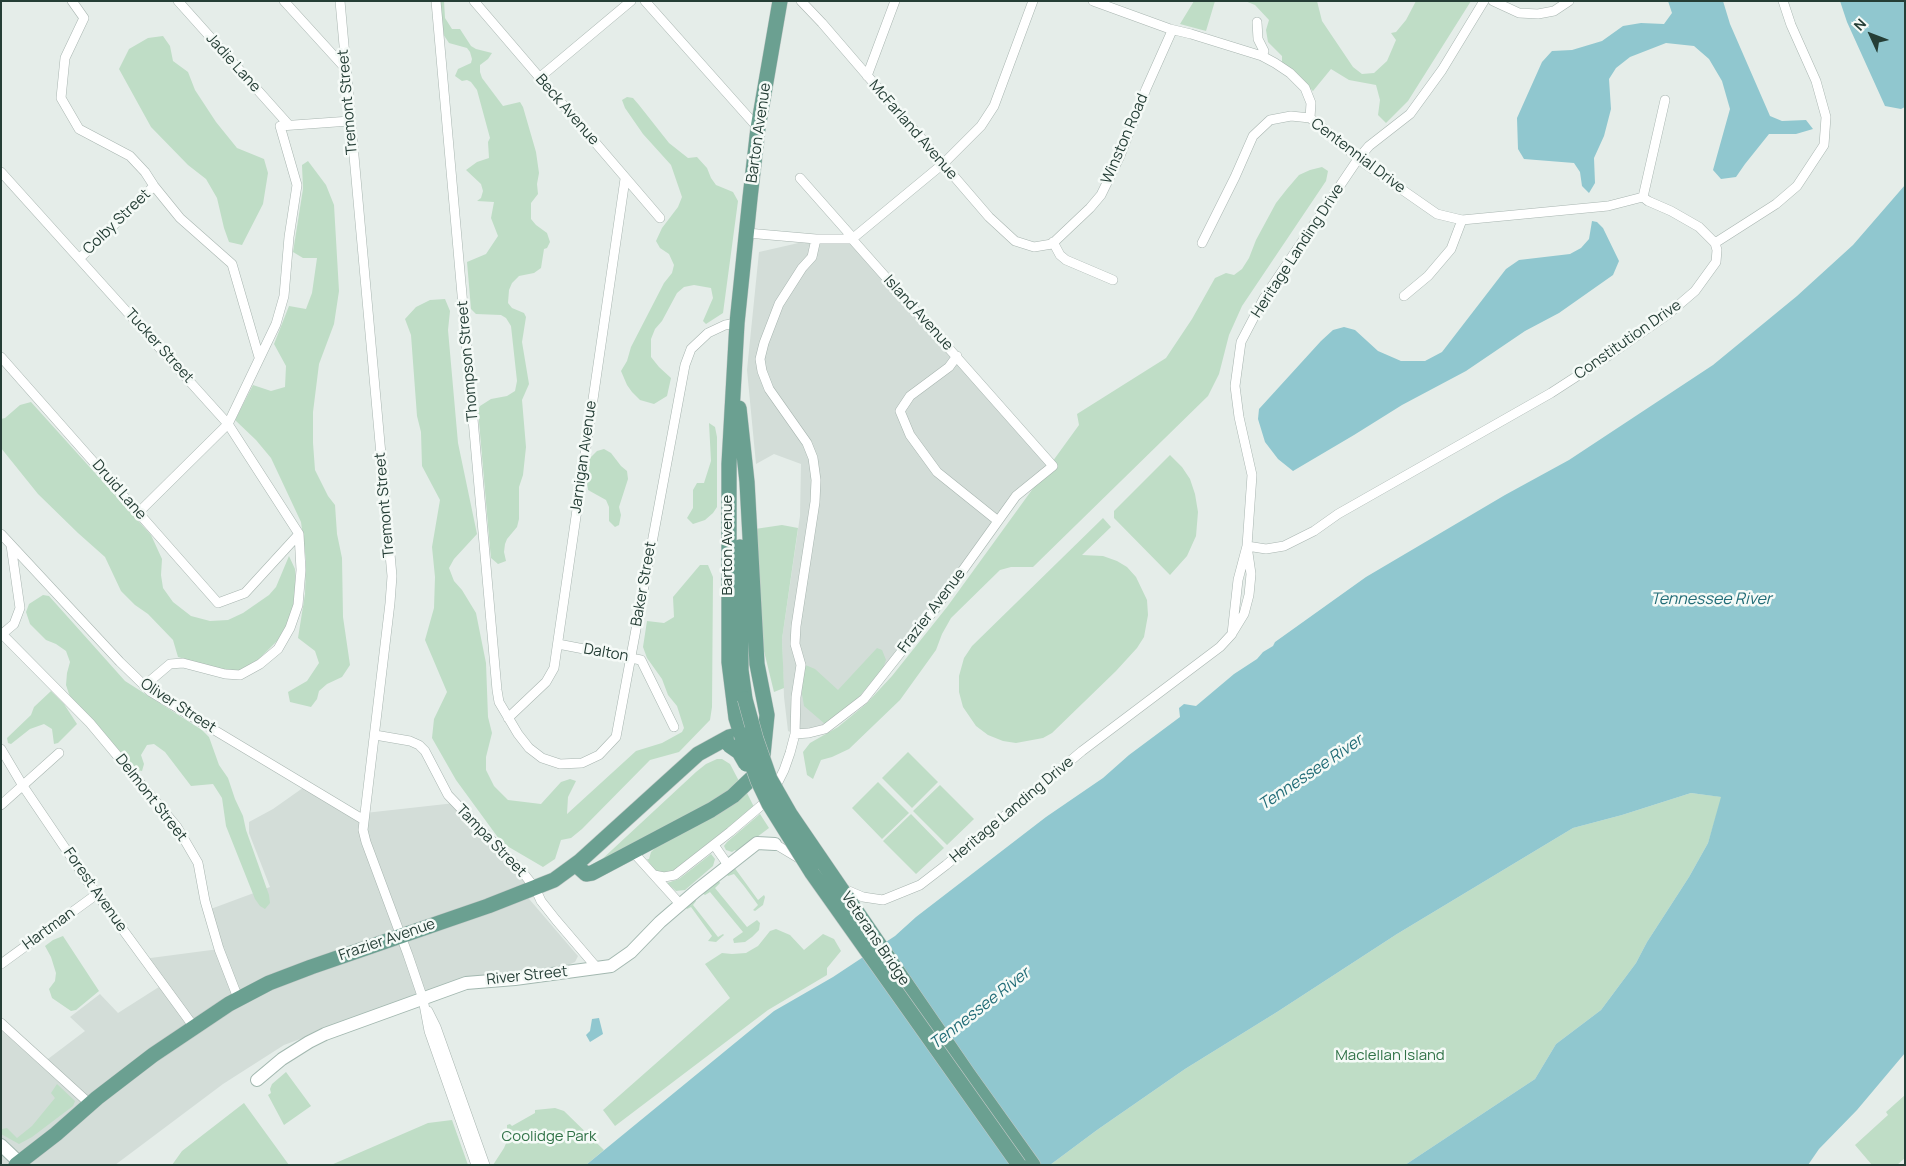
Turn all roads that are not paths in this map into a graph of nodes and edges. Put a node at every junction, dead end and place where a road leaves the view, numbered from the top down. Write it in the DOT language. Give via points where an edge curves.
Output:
graph roads {
  1 [pos="72,1"];
  2 [pos="178,1"];
  3 [pos="284,1"];
  4 [pos="340,1"];
  5 [pos="436,1"];
  6 [pos="474,1"];
  7 [pos="631,1"];
  8 [pos="645,1"];
  9 [pos="780,1"];
  10 [pos="801,1"];
  11 [pos="895,1"];
  12 [pos="1033,1"];
  13 [pos="1093,1"];
  14 [pos="1484,1"];
  15 [pos="1493,1"];
  16 [pos="1569,1"];
  17 [pos="1782,1"];
  18 [pos="1256,22"];
  19 [pos="1170,29"];
  20 [pos="1262,56"];
  21 [pos="345,68"];
  22 [pos="867,76"];
  23 [pos="539,78"];
  24 [pos="1665,100"];
  25 [pos="1310,118"];
  26 [pos="350,122"];
  27 [pos="288,124"];
  28 [pos="758,128"];
  29 [pos="1358,159"];
  30 [pos="944,163"];
  31 [pos="1,172"];
  32 [pos="800,178"];
  33 [pos="625,179"];
  34 [pos="154,186"];
  35 [pos="1643,197"];
  36 [pos="660,218"];
  37 [pos="1462,220"];
  38 [pos="747,233"];
  39 [pos="852,238"];
  40 [pos="816,239"];
  41 [pos="1053,242"];
  42 [pos="1202,243"];
  43 [pos="1715,243"];
  44 [pos="1034,247"];
  45 [pos="80,258"];
  46 [pos="1113,280"];
  47 [pos="1404,296"];
  48 [pos="737,323"];
  49 [pos="736,355"];
  50 [pos="957,356"];
  51 [pos="1,357"];
  52 [pos="259,357"];
  53 [pos="738,404"];
  54 [pos="228,424"];
  55 [pos="1053,466"];
  56 [pos="139,512"];
  57 [pos="998,521"];
  58 [pos="1,534"];
  59 [pos="299,534"];
  60 [pos="11,545"];
  61 [pos="1247,546"];
  62 [pos="2,634"];
  63 [pos="558,644"];
  64 [pos="631,657"];
  65 [pos="144,686"];
  66 [pos="745,699"];
  67 [pos="508,718"];
  68 [pos="674,727"];
  69 [pos="740,734"];
  70 [pos="795,734"];
  71 [pos="375,735"];
  72 [pos="756,739"];
  73 [pos="1,749"];
  74 [pos="59,753"];
  75 [pos="698,754"];
  76 [pos="23,786"];
  77 [pos="1,805"];
  78 [pos="364,820"];
  79 [pos="775,844"];
  80 [pos="714,845"];
  81 [pos="633,852"];
  82 [pos="576,865"];
  83 [pos="728,866"];
  84 [pos="812,873"];
  85 [pos="654,875"];
  86 [pos="535,888"];
  87 [pos="97,894"];
  88 [pos="680,904"];
  89 [pos="401,935"];
  90 [pos="1,964"];
  91 [pos="597,968"];
  92 [pos="238,998"];
  93 [pos="422,999"];
  94 [pos="1,1023"];
  95 [pos="194,1027"];
  96 [pos="257,1080"];
  97 [pos="90,1104"];
  98 [pos="1,1145"];
  99 [pos="19,1164"];
  100 [pos="476,1165"];
  101 [pos="485,1165"];
  102 [pos="1019,1165"];
  103 [pos="1033,1165"];
  1 -- 34 [label="street" via="84,18 65,58 61,98 79,129 130,156"];
  2 -- 27 [label="street, Jadie Lane"];
  3 -- 21 [label="street"];
  4 -- 21 [label="street, Tremont Street"];
  5 -- 67 [label="street, Thompson Street" via="497,690 499,702"];
  6 -- 23 [label="street, Beck Avenue"];
  7 -- 23 [label="street"];
  8 -- 28 [label="street"];
  9 -- 28 [label="main road, Barton Avenue"];
  10 -- 22 [label="street, McFarland Avenue"];
  11 -- 22 [label="street"];
  12 -- 30 [label="street" via="994,106 981,126"];
  13 -- 19 [label="street"];
  14 -- 29 [label="street, Heritage Landing Drive" via="1442,70 1410,114 1369,146"];
  15 -- 16 [label="street" via="1519,13 1538,14 1554,11"];
  17 -- 43 [label="street" via="1816,80 1826,117 1824,145 1797,186 1776,204"];
  18 -- 20 [label="street" via="1258,39 1264,51"];
  19 -- 20 [label="street"];
  19 -- 41 [label="street, Winston Road" via="1120,156 1101,195"];
  20 -- 25 [label="street" via="1290,73 1305,88 1311,103"];
  21 -- 26 [label="street, Tremont Street"];
  22 -- 30 [label="street, McFarland Avenue"];
  23 -- 33 [label="street, Beck Avenue"];
  24 -- 35 [label="street"];
  25 -- 29 [label="street, Centennial Drive"];
  25 -- 42 [label="street, Centennial Drive" via="1291,116 1270,120 1254,136"];
  26 -- 27 [label="street"];
  26 -- 71 [label="street, Tremont Street" via="392,576"];
  27 -- 52 [label="street" via="280,126 297,185 284,296 276,324"];
  28 -- 38 [label="main road, Barton Avenue"];
  29 -- 37 [label="street, Centennial Drive" via="1437,214"];
  29 -- 61 [label="street, Heritage Landing Drive" via="1264,298 1241,342 1235,386 1252,475"];
  30 -- 39 [label="street"];
  30 -- 44 [label="street, McFarland Avenue" via="989,217 1015,241"];
  31 -- 45 [label="street, Tucker Street"];
  32 -- 39 [label="street, Island Avenue"];
  33 -- 36 [label="street, Beck Avenue"];
  33 -- 63 [label="street, Jarnigan Avenue"];
  34 -- 45 [label="street, Colby Street"];
  34 -- 52 [label="street" via="180,218 232,264"];
  35 -- 37 [label="street, Centennial Drive" via="1608,206"];
  35 -- 43 [label="street" via="1699,227"];
  37 -- 47 [label="street" via="1451,249 1428,276"];
  38 -- 40 [label="street"];
  38 -- 48 [label="main road, Barton Avenue"];
  39 -- 40 [label="street"];
  39 -- 50 [label="street, Island Avenue"];
  40 -- 70 [label="street" via="812,257 779,304 760,359 769,389 807,443 816,480 796,626 795,644 801,665"];
  41 -- 44 [label="street, Winston Road"];
  41 -- 46 [label="street" via="1066,260"];
  43 -- 61 [label="street, Constitution Drive" via="1716,262 1695,291 1667,315 1551,393 1338,514 1314,531 1284,546 1266,549"];
  45 -- 54 [label="street, Tucker Street"];
  48 -- 49 [label="main road, Barton Avenue"];
  48 -- 64 [label="street, Baker Street" via="708,333 691,349 685,365"];
  49 -- 53 [label="main road, Barton Avenue"];
  49 -- 69 [label="main road, Barton Avenue" via="729,464 729,642 731,681"];
  50 -- 55 [label="street, Island Avenue"];
  50 -- 57 [label="street" via="949,367 910,396 900,411 910,435 937,472"];
  51 -- 56 [label="street, Druid Lane"];
  52 -- 54 [label="street"];
  53 -- 66 [label="main road, Barton Avenue" via="740,638"];
  53 -- 81 [label="main road" via="747,482 757,664 767,715 763,754 754,776 733,796"];
  54 -- 56 [label="street"];
  54 -- 59 [label="street, Tucker Street"];
  55 -- 57 [label="street, Frazier Avenue" via="1016,496"];
  56 -- 59 [label="street, Druid Lane" via="218,603 245,592"];
  57 -- 70 [label="street, Frazier Avenue" via="935,609 864,699 825,729"];
  58 -- 60 [label="street, Oliver Street"];
  59 -- 65 [label="street" via="301,570 298,605 278,649 240,675 183,663 170,664"];
  60 -- 62 [label="street" via="20,608 14,624"];
  60 -- 65 [label="street, Oliver Street"];
  61 -- 79 [label="street, Heritage Landing Drive" via="1238,580 1232,634 1220,647 1082,751 920,885 883,900 863,897 835,885 806,862"];
  62 -- 92 [label="street, Delmont Street" via="90,724 177,827 198,862 219,949"];
  63 -- 64 [label="street, Dalton"];
  63 -- 67 [label="street, Jarnigan Avenue" via="551,674"];
  64 -- 67 [label="street, Baker Street" via="616,738 599,755 582,764 560,764 542,758 529,748"];
  64 -- 68 [label="street, Dalton" via="641,660"];
  65 -- 78 [label="street, Oliver Street"];
  66 -- 72 [label="main road, Veterans Bridge, bridge"];
  69 -- 72 [label="main road"];
  69 -- 75 [label="main road, Frazier Avenue" via="729,736"];
  69 -- 84 [label="main road, Veterans Bridge, bridge" via="769,804"];
  70 -- 80 [label="street" via="775,788 763,804"];
  71 -- 78 [label="street, Tremont Street"];
  71 -- 86 [label="street, Tampa Street" via="419,745 448,795"];
  72 -- 103 [label="main road, Veterans Bridge, bridge" via="770,779 790,814"];
  73 -- 76 [label="street, Forest Avenue"];
  74 -- 76 [label="street"];
  75 -- 82 [label="main road, Frazier Avenue"];
  75 -- 84 [label="main road, bridge" via="729,745 739,752 775,821"];
  76 -- 77 [label="street"];
  76 -- 87 [label="street, Forest Avenue"];
  78 -- 89 [label="street, Tremont Street" via="366,842"];
  79 -- 83 [label="street, River Street" via="757,843"];
  80 -- 83 [label="street"];
  80 -- 85 [label="street" via="675,875"];
  81 -- 82 [label="main road" via="592,873 586,874"];
  81 -- 85 [label="street"];
  82 -- 86 [label="main road, Frazier Avenue"];
  83 -- 88 [label="street, River Street"];
  84 -- 102 [label="main road, Veterans Bridge, bridge"];
  85 -- 88 [label="street"];
  86 -- 89 [label="main road, Frazier Avenue"];
  86 -- 91 [label="street, Tampa Street" via="546,908"];
  87 -- 90 [label="street, Hartman"];
  87 -- 95 [label="street, Forest Avenue"];
  88 -- 91 [label="street, River Street" via="622,960"];
  89 -- 92 [label="main road, Frazier Avenue" via="277,980"];
  89 -- 93 [label="street, Tremont Street"];
  91 -- 93 [label="street, River Street" via="466,983"];
  92 -- 95 [label="main road, Frazier Avenue"];
  93 -- 96 [label="street, River Street" via="309,1042"];
  93 -- 100 [label="street" via="429,1031"];
  93 -- 101 [label="street" via="436,1026"];
  94 -- 97 [label="street"];
  95 -- 97 [label="main road, Frazier Avenue"];
  97 -- 99 [label="main road, Frazier Avenue"];
  98 -- 99 [label="street"];
}
